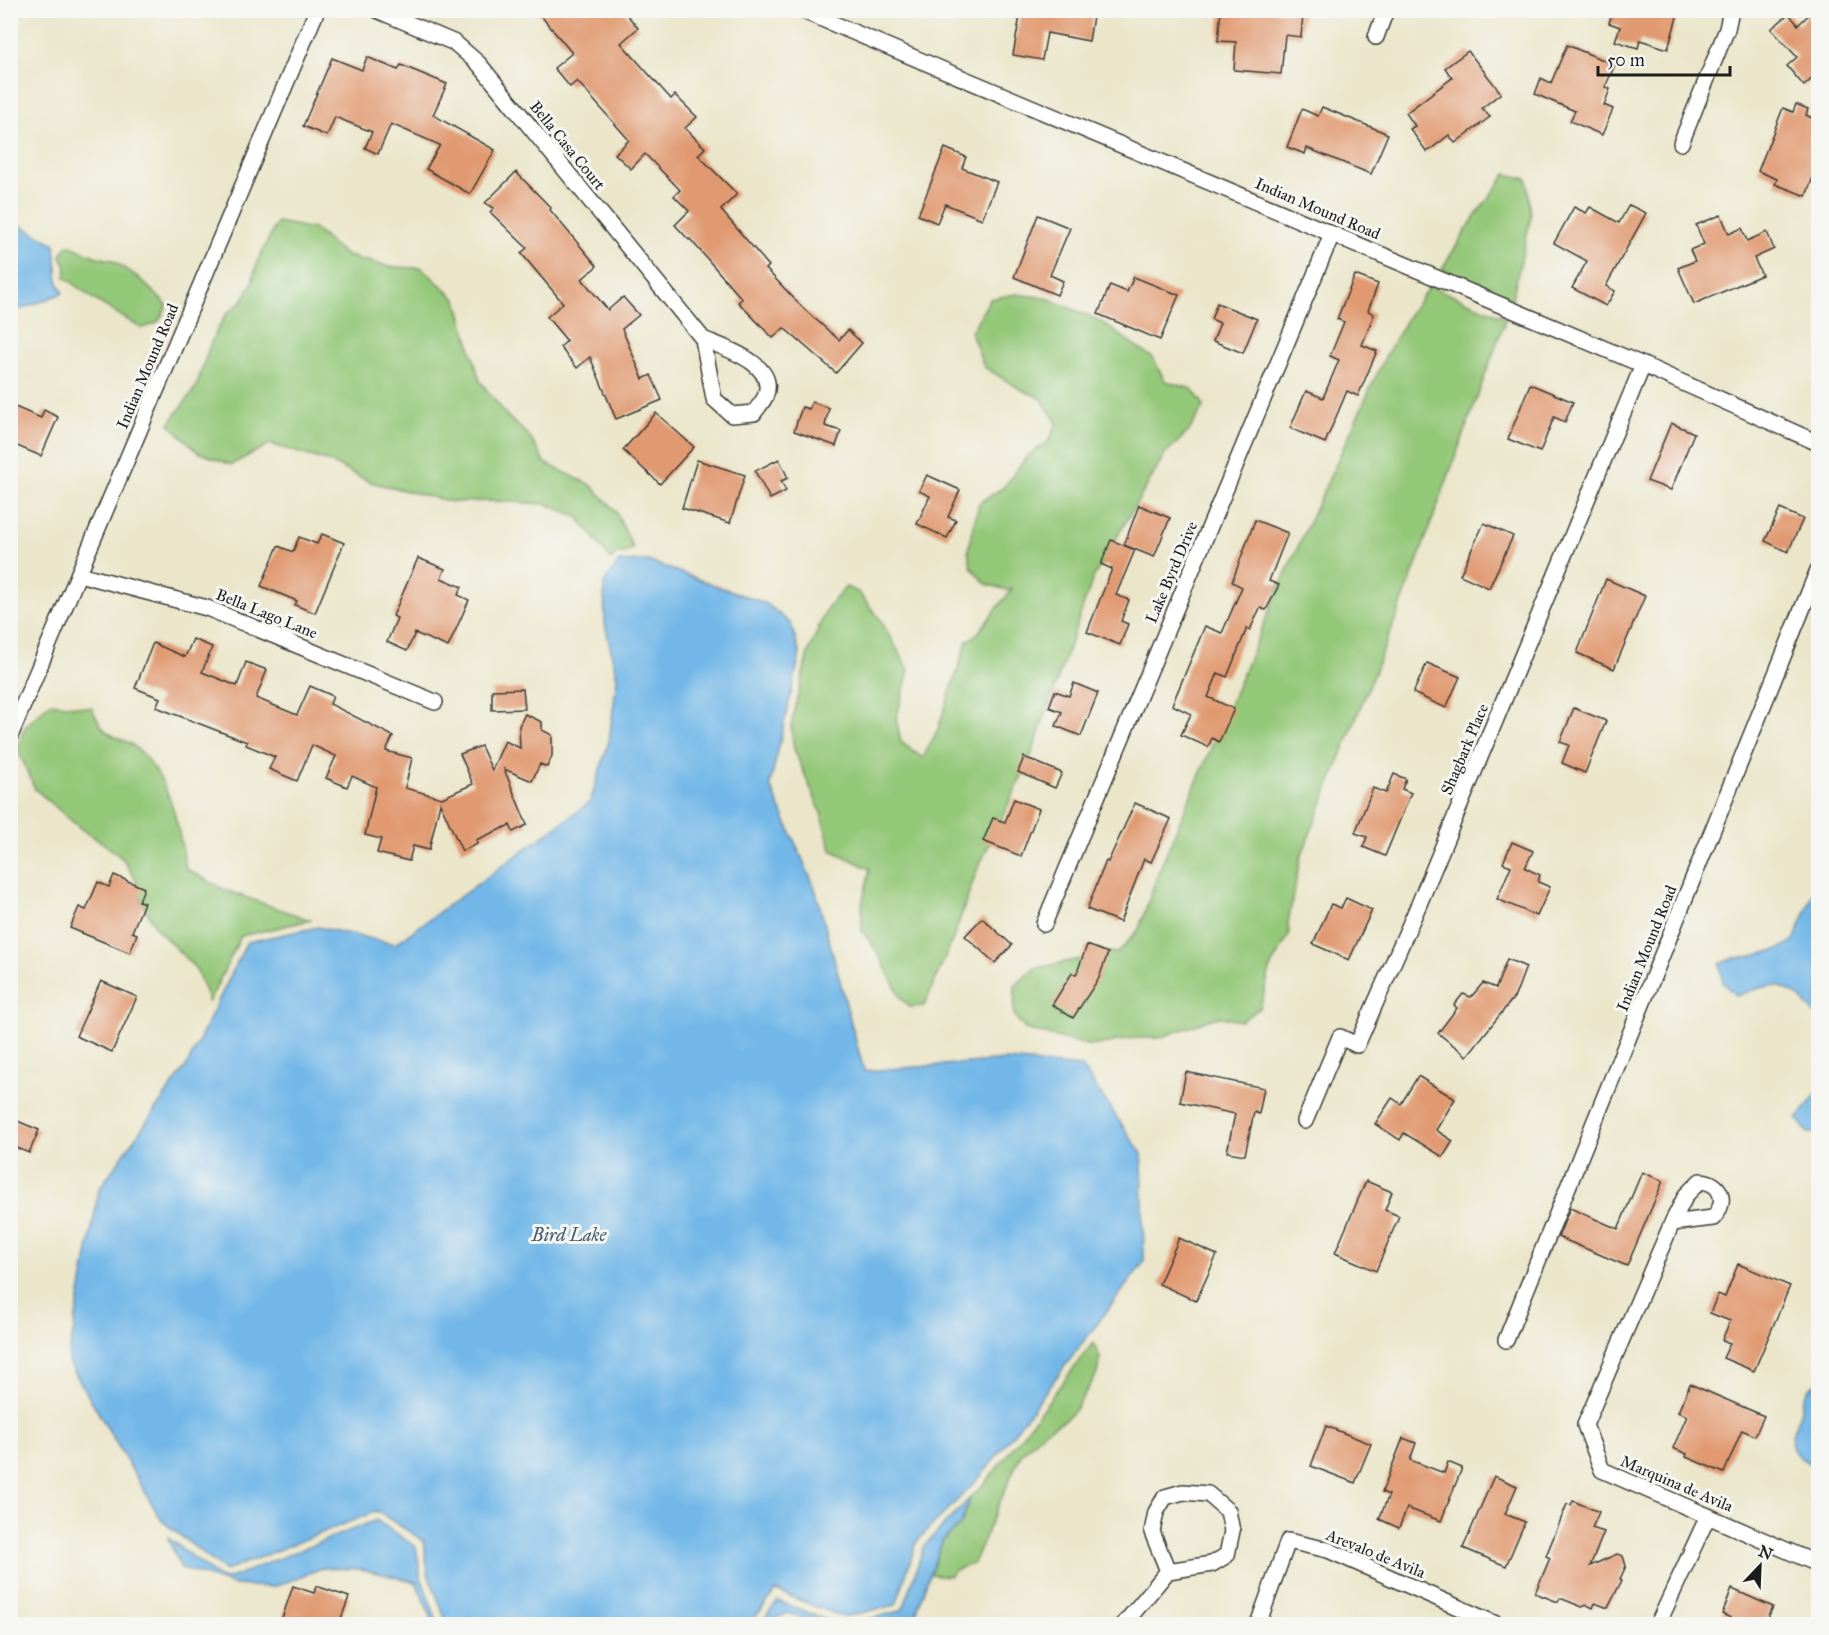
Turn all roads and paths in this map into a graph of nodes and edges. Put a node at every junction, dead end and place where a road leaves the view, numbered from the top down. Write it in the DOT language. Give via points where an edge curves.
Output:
graph roads {
  1 [pos="317,10"];
  2 [pos="377,10"];
  3 [pos="801,10"];
  4 [pos="1386,10"];
  5 [pos="1731,10"];
  6 [pos="1376,37"];
  7 [pos="1681,143"];
  8 [pos="1332,234"];
  9 [pos="703,339"];
  10 [pos="1643,365"];
  11 [pos="1818,443"];
  12 [pos="1818,570"];
  13 [pos="79,574"];
  14 [pos="435,702"];
  15 [pos="10,736"];
  16 [pos="1044,924"];
  17 [pos="1305,1121"];
  18 [pos="1672,1223"];
  19 [pos="1506,1340"];
  20 [pos="1708,1516"];
  21 [pos="1818,1564"];
  22 [pos="1168,1570"];
  23 [pos="1125,1624"];
  24 [pos="1258,1624"];
  25 [pos="1496,1624"];
  26 [pos="1658,1624"];
  1 -- 13 [label="street, Indian Mound Road"];
  2 -- 9 [label="street, Bella Casa Court" via="455,43 478,64"];
  3 -- 8 [label="street, Indian Mound Road"];
  4 -- 6 [label="street"];
  5 -- 7 [label="street"];
  8 -- 10 [label="street, Indian Mound Road"];
  8 -- 16 [label="street, Lake Byrd Drive"];
  9 -- 9 [label="street, Bella Casa Court" via="714,399 732,415 754,413 766,396 765,378 742,355"];
  10 -- 11 [label="street, Indian Mound Road"];
  10 -- 17 [label="street, Shagbark Place" via="1357,1045 1340,1037"];
  12 -- 19 [label="street, Indian Mound Road"];
  13 -- 14 [label="street, Bella Lago Lane" via="207,608"];
  13 -- 15 [label="street, Indian Mound Road"];
  18 -- 20 [label="street, Marquina de Avila" via="1585,1425 1602,1470"];
  20 -- 21 [label="street, Marquina de Avila"];
  20 -- 26 [label="street"];
  22 -- 22 [label="street" via="1152,1532 1156,1512 1165,1497 1183,1492 1208,1494 1228,1511 1232,1531 1227,1555 1212,1564"];
  22 -- 23 [label="street"];
  24 -- 25 [label="street, Arevalo de Avila" via="1288,1541 1328,1550"];
}
